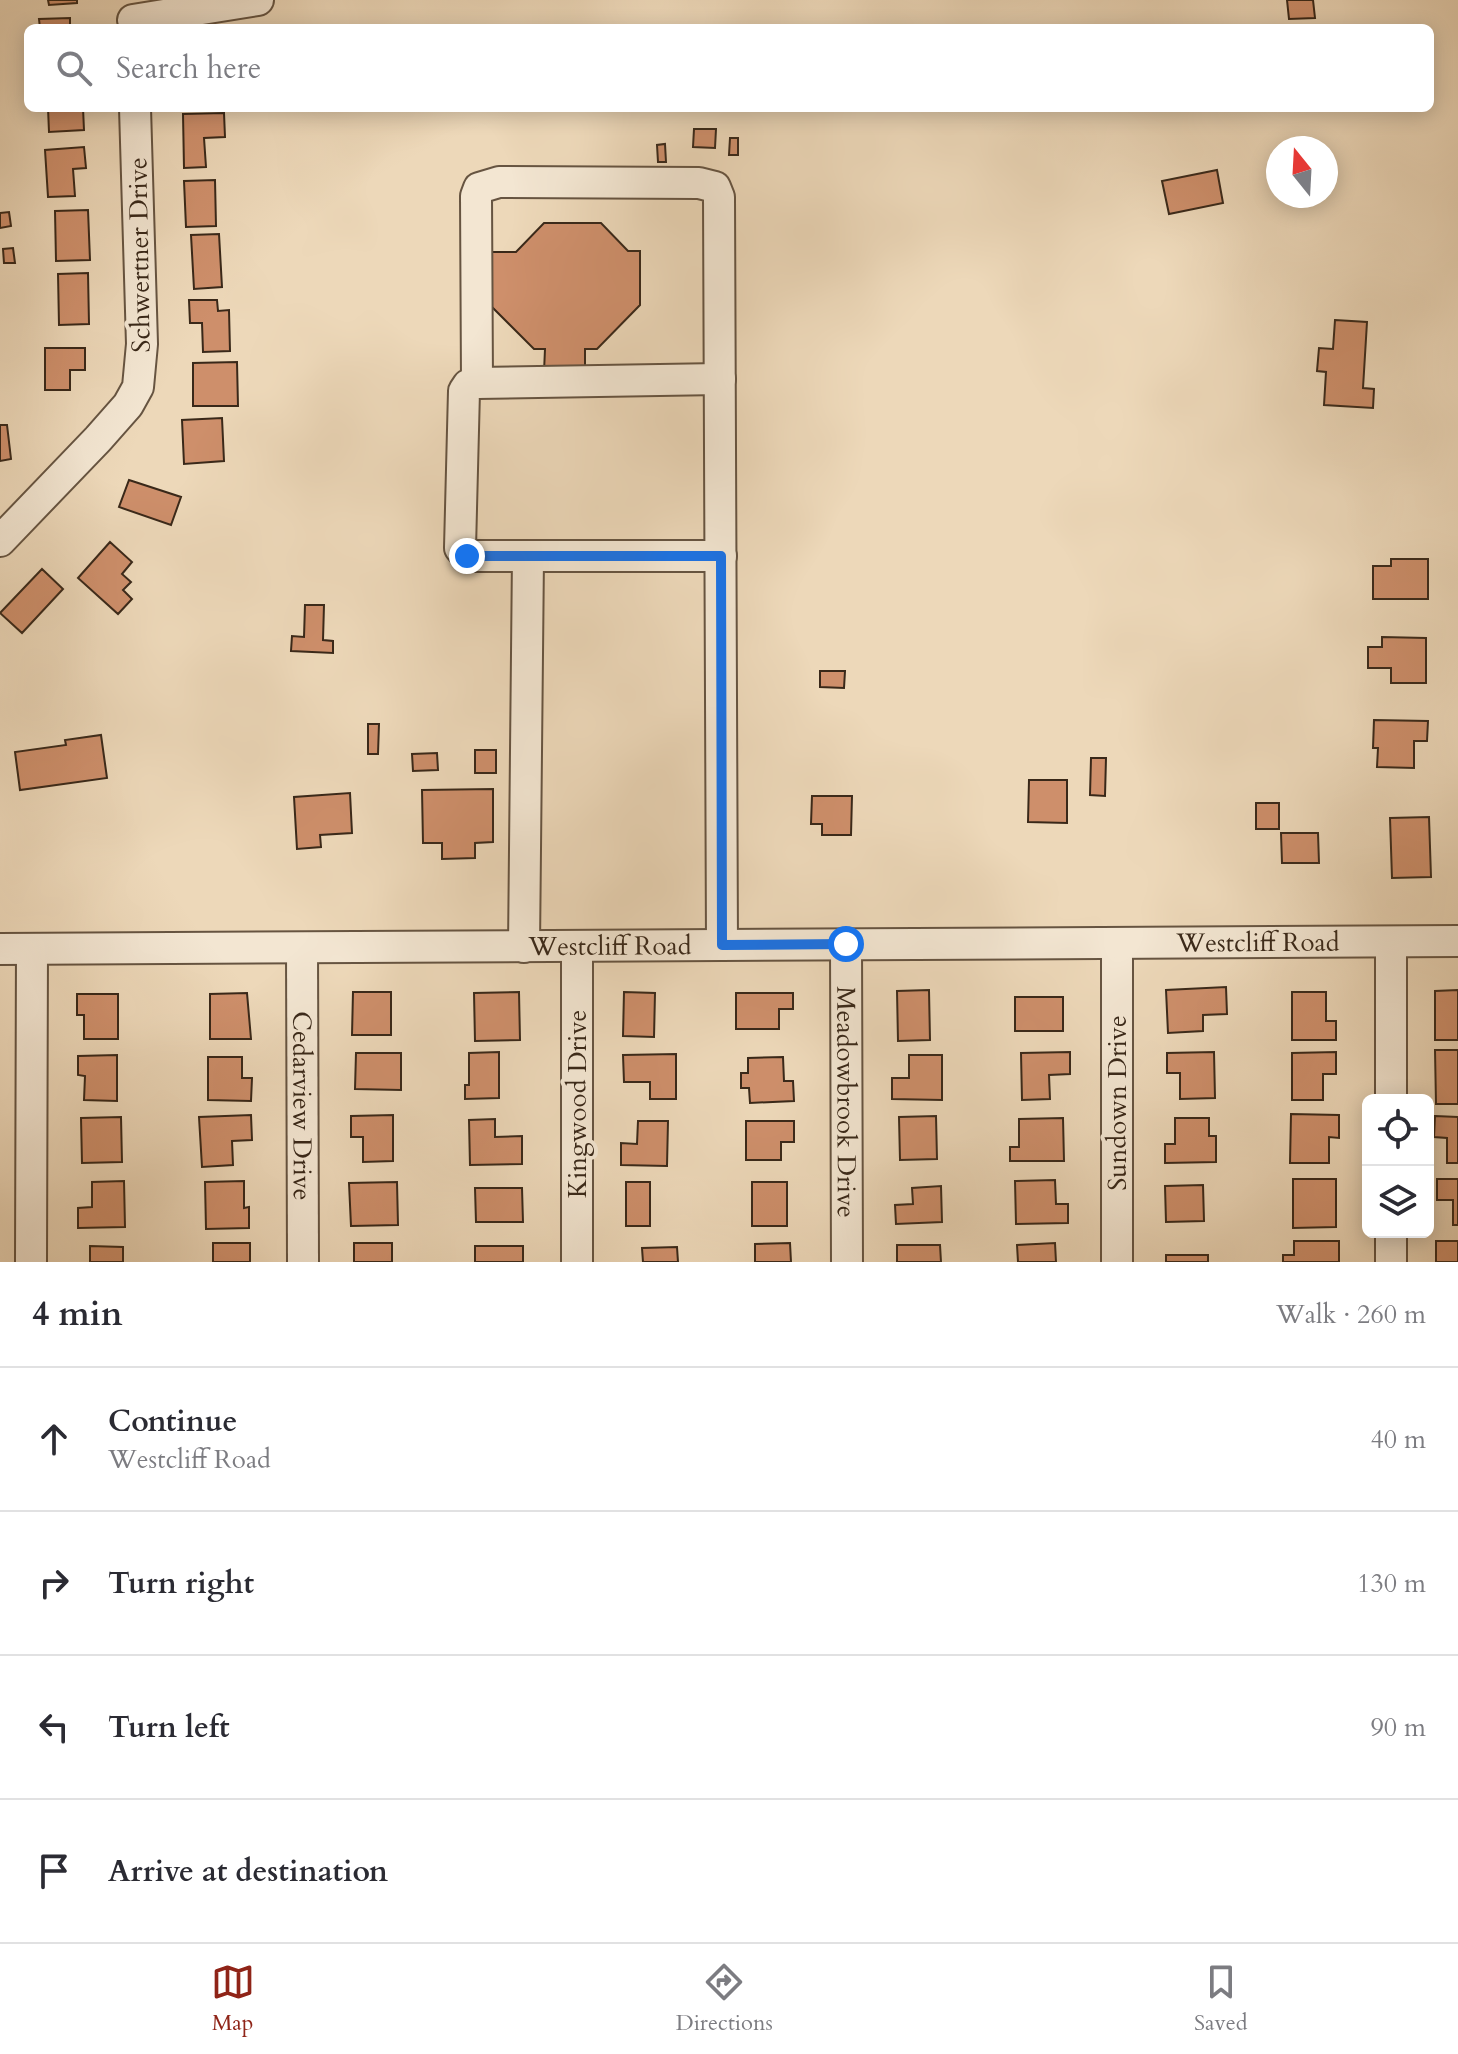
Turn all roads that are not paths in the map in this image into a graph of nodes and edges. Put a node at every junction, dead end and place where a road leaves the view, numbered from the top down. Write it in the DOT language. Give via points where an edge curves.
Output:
graph roads {
  1 [pos="258,0"];
  2 [pos="132,16"];
  3 [pos="135,112"];
  4 [pos="720,379"];
  5 [pos="477,383"];
  6 [pos="0,541"];
  7 [pos="528,556"];
  8 [pos="721,556"];
  9 [pos="1458,941"];
  10 [pos="1391,942"];
  11 [pos="1117,943"];
  12 [pos="846,944"];
  13 [pos="722,945"];
  14 [pos="524,947"];
  15 [pos="577,947"];
  16 [pos="302,948"];
  17 [pos="0,949"];
  18 [pos="32,949"];
  19 [pos="1391,1094"];
  20 [pos="1391,1238"];
  21 [pos="31,1262"];
  22 [pos="303,1262"];
  23 [pos="577,1262"];
  24 [pos="847,1262"];
  25 [pos="1117,1262"];
  26 [pos="1391,1262"];
  1 -- 2 [label="street"];
  3 -- 6 [label="street, Schwertner Drive" via="142,344 138,387 98,439"];
  4 -- 5 [label="street"];
  4 -- 5 [label="street" via="715,187 499,182 479,188 476,196"];
  4 -- 8 [label="street"];
  5 -- 7 [label="street" via="464,391 460,548 467,556"];
  7 -- 8 [label="street"];
  7 -- 14 [label="street"];
  8 -- 13 [label="street"];
  9 -- 10 [label="street, Westcliff Road"];
  10 -- 11 [label="street, Westcliff Road"];
  10 -- 19 [label="street"];
  11 -- 12 [label="street, Westcliff Road"];
  11 -- 25 [label="street, Sundown Drive"];
  12 -- 13 [label="street, Westcliff Road"];
  12 -- 24 [label="street, Meadowbrook Drive"];
  13 -- 15 [label="street, Westcliff Road"];
  14 -- 15 [label="street, Westcliff Road"];
  14 -- 16 [label="street, Westcliff Road"];
  15 -- 23 [label="street, Kingwood Drive"];
  16 -- 18 [label="street, Westcliff Road"];
  16 -- 22 [label="street, Cedarview Drive"];
  17 -- 18 [label="street, Westcliff Road"];
  18 -- 21 [label="street"];
  20 -- 26 [label="street"];
}
